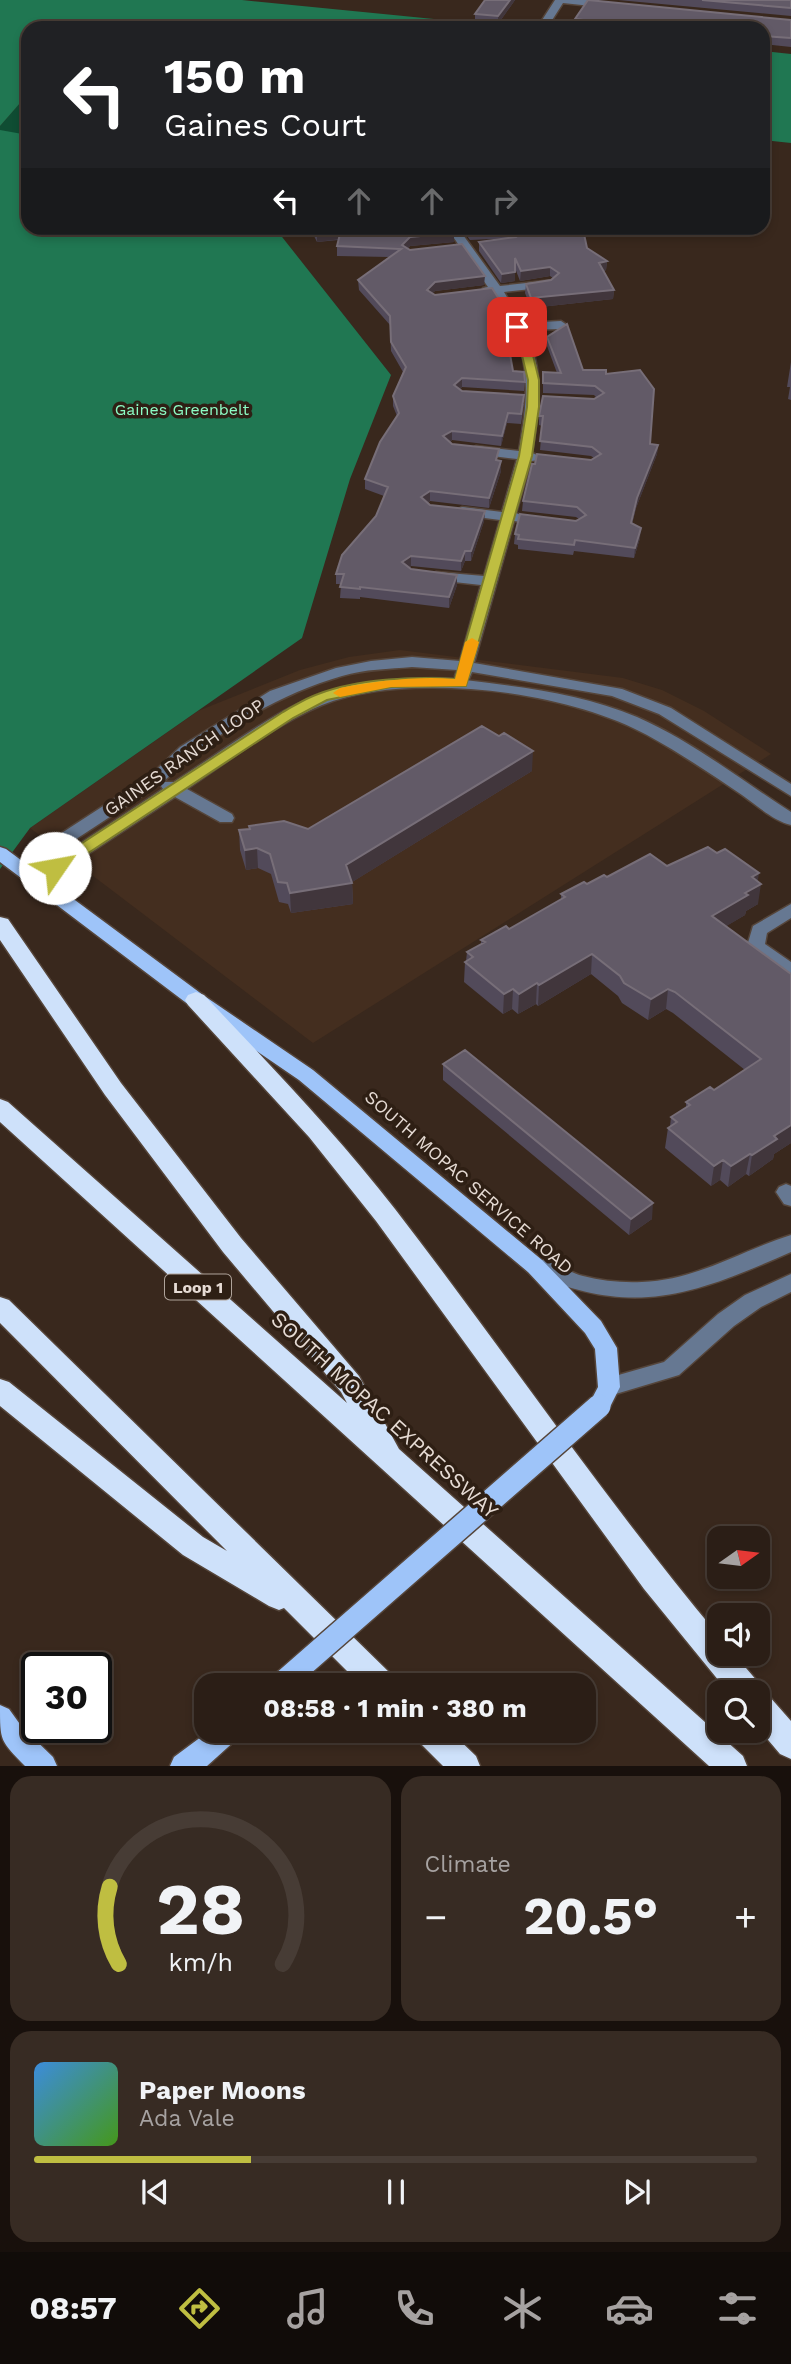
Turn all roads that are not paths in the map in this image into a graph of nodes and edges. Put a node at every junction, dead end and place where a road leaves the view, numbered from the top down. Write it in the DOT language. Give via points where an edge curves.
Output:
graph roads {
  1 [pos="560,0"];
  2 [pos="628,7"];
  3 [pos="546,21"];
  4 [pos="458,235"];
  5 [pos="550,283"];
  6 [pos="497,290"];
  7 [pos="472,293"];
  8 [pos="561,325"];
  9 [pos="517,327"];
  10 [pos="464,448"];
  11 [pos="525,456"];
  12 [pos="550,458"];
  13 [pos="443,509"];
  14 [pos="509,517"];
  15 [pos="530,519"];
  16 [pos="425,575"];
  17 [pos="490,581"];
  18 [pos="465,666"];
  19 [pos="461,683"];
  20 [pos="157,779"];
  21 [pos="176,790"];
  22 [pos="791,791"];
  23 [pos="226,818"];
  24 [pos="791,820"];
  25 [pos="0,853"];
  26 [pos="20,868"];
  27 [pos="36,881"];
  28 [pos="791,911"];
  29 [pos="0,924"];
  30 [pos="791,971"];
  31 [pos="196,1000"];
  32 [pos="0,1108"];
  33 [pos="791,1243"];
  34 [pos="535,1266"];
  35 [pos="791,1282"];
  36 [pos="0,1307"];
  37 [pos="0,1390"];
  38 [pos="604,1397"];
  39 [pos="396,1465"];
  40 [pos="308,1615"];
  41 [pos="294,1673"];
  42 [pos="368,1673"];
  43 [pos="737,1680"];
  44 [pos="0,1717"];
  45 [pos="770,1720"];
  46 [pos="213,1743"];
  47 [pos="441,1743"];
  48 [pos="791,1744"];
  49 [pos="189,1763"];
  50 [pos="44,1766"];
  51 [pos="465,1766"];
  52 [pos="732,1766"];
  1 -- 2 [label="street"];
  1 -- 3 [label="street"];
  4 -- 6 [label="street"];
  5 -- 6 [label="street"];
  6 -- 7 [label="street"];
  6 -- 9 [label="street"];
  8 -- 9 [label="street"];
  9 -- 11 [label="street" via="534,380"];
  10 -- 11 [label="street"];
  11 -- 12 [label="street"];
  11 -- 14 [label="street"];
  13 -- 14 [label="street"];
  14 -- 15 [label="street"];
  14 -- 17 [label="street"];
  16 -- 17 [label="street"];
  17 -- 18 [label="street"];
  18 -- 19 [label="street"];
  18 -- 20 [label="street, GAINES RANCH LOOP" via="412,662 372,666 304,683 276,694 186,751"];
  18 -- 22 [label="street, GAINES RANCH LOOP" via="586,685 641,700 691,726"];
  19 -- 21 [label="street, GAINES RANCH LOOP" via="391,683 323,697 288,715"];
  19 -- 24 [label="street, GAINES RANCH LOOP" via="553,698 619,716 667,740"];
  20 -- 21 [label="street"];
  20 -- 26 [label="street, GAINES RANCH LOOP"];
  21 -- 23 [label="street"];
  21 -- 27 [label="street, GAINES RANCH LOOP"];
  25 -- 26 [label="main road, SOUTH MOPAC SERVICE ROAD"];
  26 -- 27 [label="main road, SOUTH MOPAC SERVICE ROAD"];
  27 -- 31 [label="main road, SOUTH MOPAC SERVICE ROAD"];
  28 -- 30 [label="street" via="759,930 756,946"];
  29 -- 39 [label="highway" via="113,1088 232,1245 350,1384"];
  31 -- 34 [label="main road, SOUTH MOPAC SERVICE ROAD" via="306,1075"];
  31 -- 43 [label="highway" via="317,1131 386,1214 654,1580"];
  32 -- 39 [label="highway, SOUTH MOPAC EXPRESSWAY / Loop 1"];
  33 -- 34 [label="street" via="711,1278 680,1288 640,1292 583,1285"];
  34 -- 38 [label="main road, SOUTH MOPAC SERVICE ROAD" via="593,1327 606,1348"];
  35 -- 38 [label="street" via="726,1320 671,1369"];
  36 -- 40 [label="highway"];
  37 -- 40 [label="highway" via="193,1546"];
  38 -- 41 [label="main road, bridge"];
  39 -- 52 [label="highway, SOUTH MOPAC EXPRESSWAY / Loop 1"];
  40 -- 42 [label="highway"];
  44 -- 50 [label="main road"];
  45 -- 48 [label="highway"];
  46 -- 49 [label="main road"];
  47 -- 51 [label="highway"];
}
